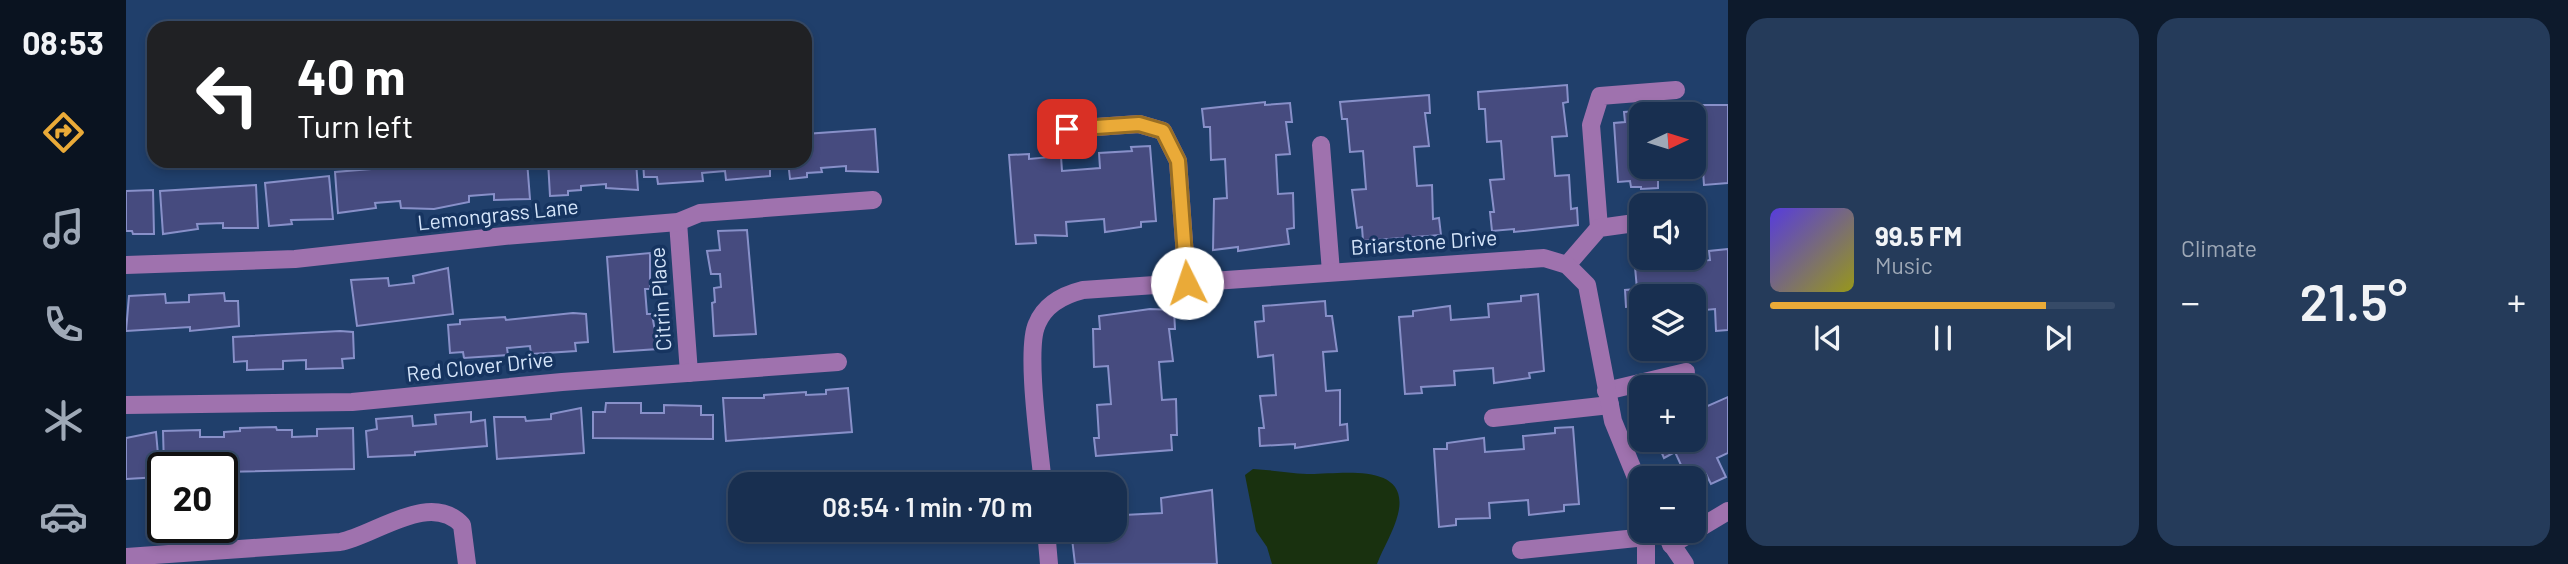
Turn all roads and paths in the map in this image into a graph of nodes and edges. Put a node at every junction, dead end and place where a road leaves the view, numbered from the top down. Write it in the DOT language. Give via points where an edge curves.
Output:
graph roads {
  1 [pos="1676,90"];
  2 [pos="1067,129"];
  3 [pos="1321,145"];
  4 [pos="873,200"];
  5 [pos="678,222"];
  6 [pos="1629,224"];
  7 [pos="1599,228"];
  8 [pos="126,265"];
  9 [pos="1567,265"];
  10 [pos="1331,272"];
  11 [pos="1187,283"];
  12 [pos="838,362"];
  13 [pos="1686,372"];
  14 [pos="690,373"];
  15 [pos="1608,398"];
  16 [pos="126,405"];
  17 [pos="1493,418"];
  18 [pos="1632,466"];
  19 [pos="1042,472"];
  20 [pos="1728,511"];
  21 [pos="1706,519"];
  22 [pos="1629,539"];
  23 [pos="1047,542"];
  24 [pos="1654,543"];
  25 [pos="1663,543"];
  26 [pos="1521,550"];
  27 [pos="126,557"];
  28 [pos="198,558"];
  29 [pos="467,564"];
  30 [pos="1049,564"];
  31 [pos="1646,564"];
  32 [pos="1685,564"];
  1 -- 7 [label="street" via="1600,96 1591,125"];
  2 -- 11 [label="street" via="1139,124 1163,131 1178,161"];
  3 -- 10 [label="street"];
  4 -- 5 [label="street, Lemongrass Lane" via="700,213"];
  5 -- 8 [label="street, Lemongrass Lane" via="267,261"];
  5 -- 14 [label="street, Citrin Place"];
  6 -- 7 [label="street"];
  7 -- 9 [label="street"];
  9 -- 10 [label="street, Briarstone Drive" via="1544,258"];
  9 -- 15 [label="street" via="1590,291"];
  10 -- 11 [label="street, Briarstone Drive"];
  11 -- 19 [label="street, Briarstone Drive" via="1083,290 1064,295 1045,310 1032,343"];
  12 -- 14 [label="street, Red Clover Drive"];
  13 -- 15 [label="street"];
  14 -- 16 [label="street, Red Clover Drive" via="352,402"];
  15 -- 17 [label="street"];
  15 -- 18 [label="street"];
  20 -- 21 [label="street"];
  22 -- 26 [label="street"];
  23 -- 30 [label="street"];
  24 -- 31 [label="street"];
  25 -- 32 [label="street"];
  27 -- 28 [label="street"];
  28 -- 29 [label="street" via="352,540 401,517 444,514 462,525"];
}
